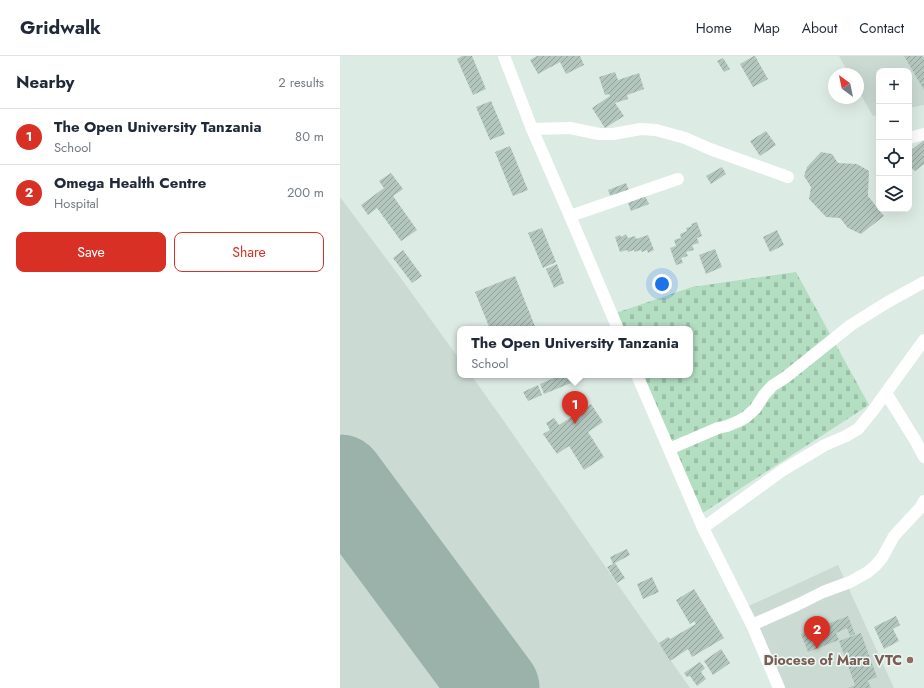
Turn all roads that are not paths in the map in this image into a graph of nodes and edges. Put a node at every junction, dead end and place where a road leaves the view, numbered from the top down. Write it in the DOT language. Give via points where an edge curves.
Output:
graph roads {
  1 [pos="504,56"];
  2 [pos="532,129"];
  3 [pos="924,134"];
  4 [pos="912,137"];
  5 [pos="788,177"];
  6 [pos="678,179"];
  7 [pos="570,216"];
  8 [pos="924,282"];
  9 [pos="617,326"];
  10 [pos="924,340"];
  11 [pos="638,378"];
  12 [pos="886,393"];
  13 [pos="669,449"];
  14 [pos="924,457"];
  15 [pos="924,501"];
  16 [pos="703,528"];
  17 [pos="752,625"];
  18 [pos="779,688"];
  1 -- 2 [label="street"];
  2 -- 5 [label="street" via="570,128 599,134 641,129 656,130 685,138"];
  2 -- 7 [label="street"];
  3 -- 4 [label="street"];
  6 -- 7 [label="street"];
  7 -- 9 [label="street"];
  8 -- 13 [label="street" via="851,325 772,386 746,417"];
  10 -- 12 [label="street"];
  11 -- 13 [label="street"];
  12 -- 14 [label="street"];
  12 -- 16 [label="street" via="858,429 783,470"];
  13 -- 16 [label="street"];
  15 -- 17 [label="street" via="894,536 876,566 868,572"];
  16 -- 17 [label="street"];
  17 -- 18 [label="street"];
}
